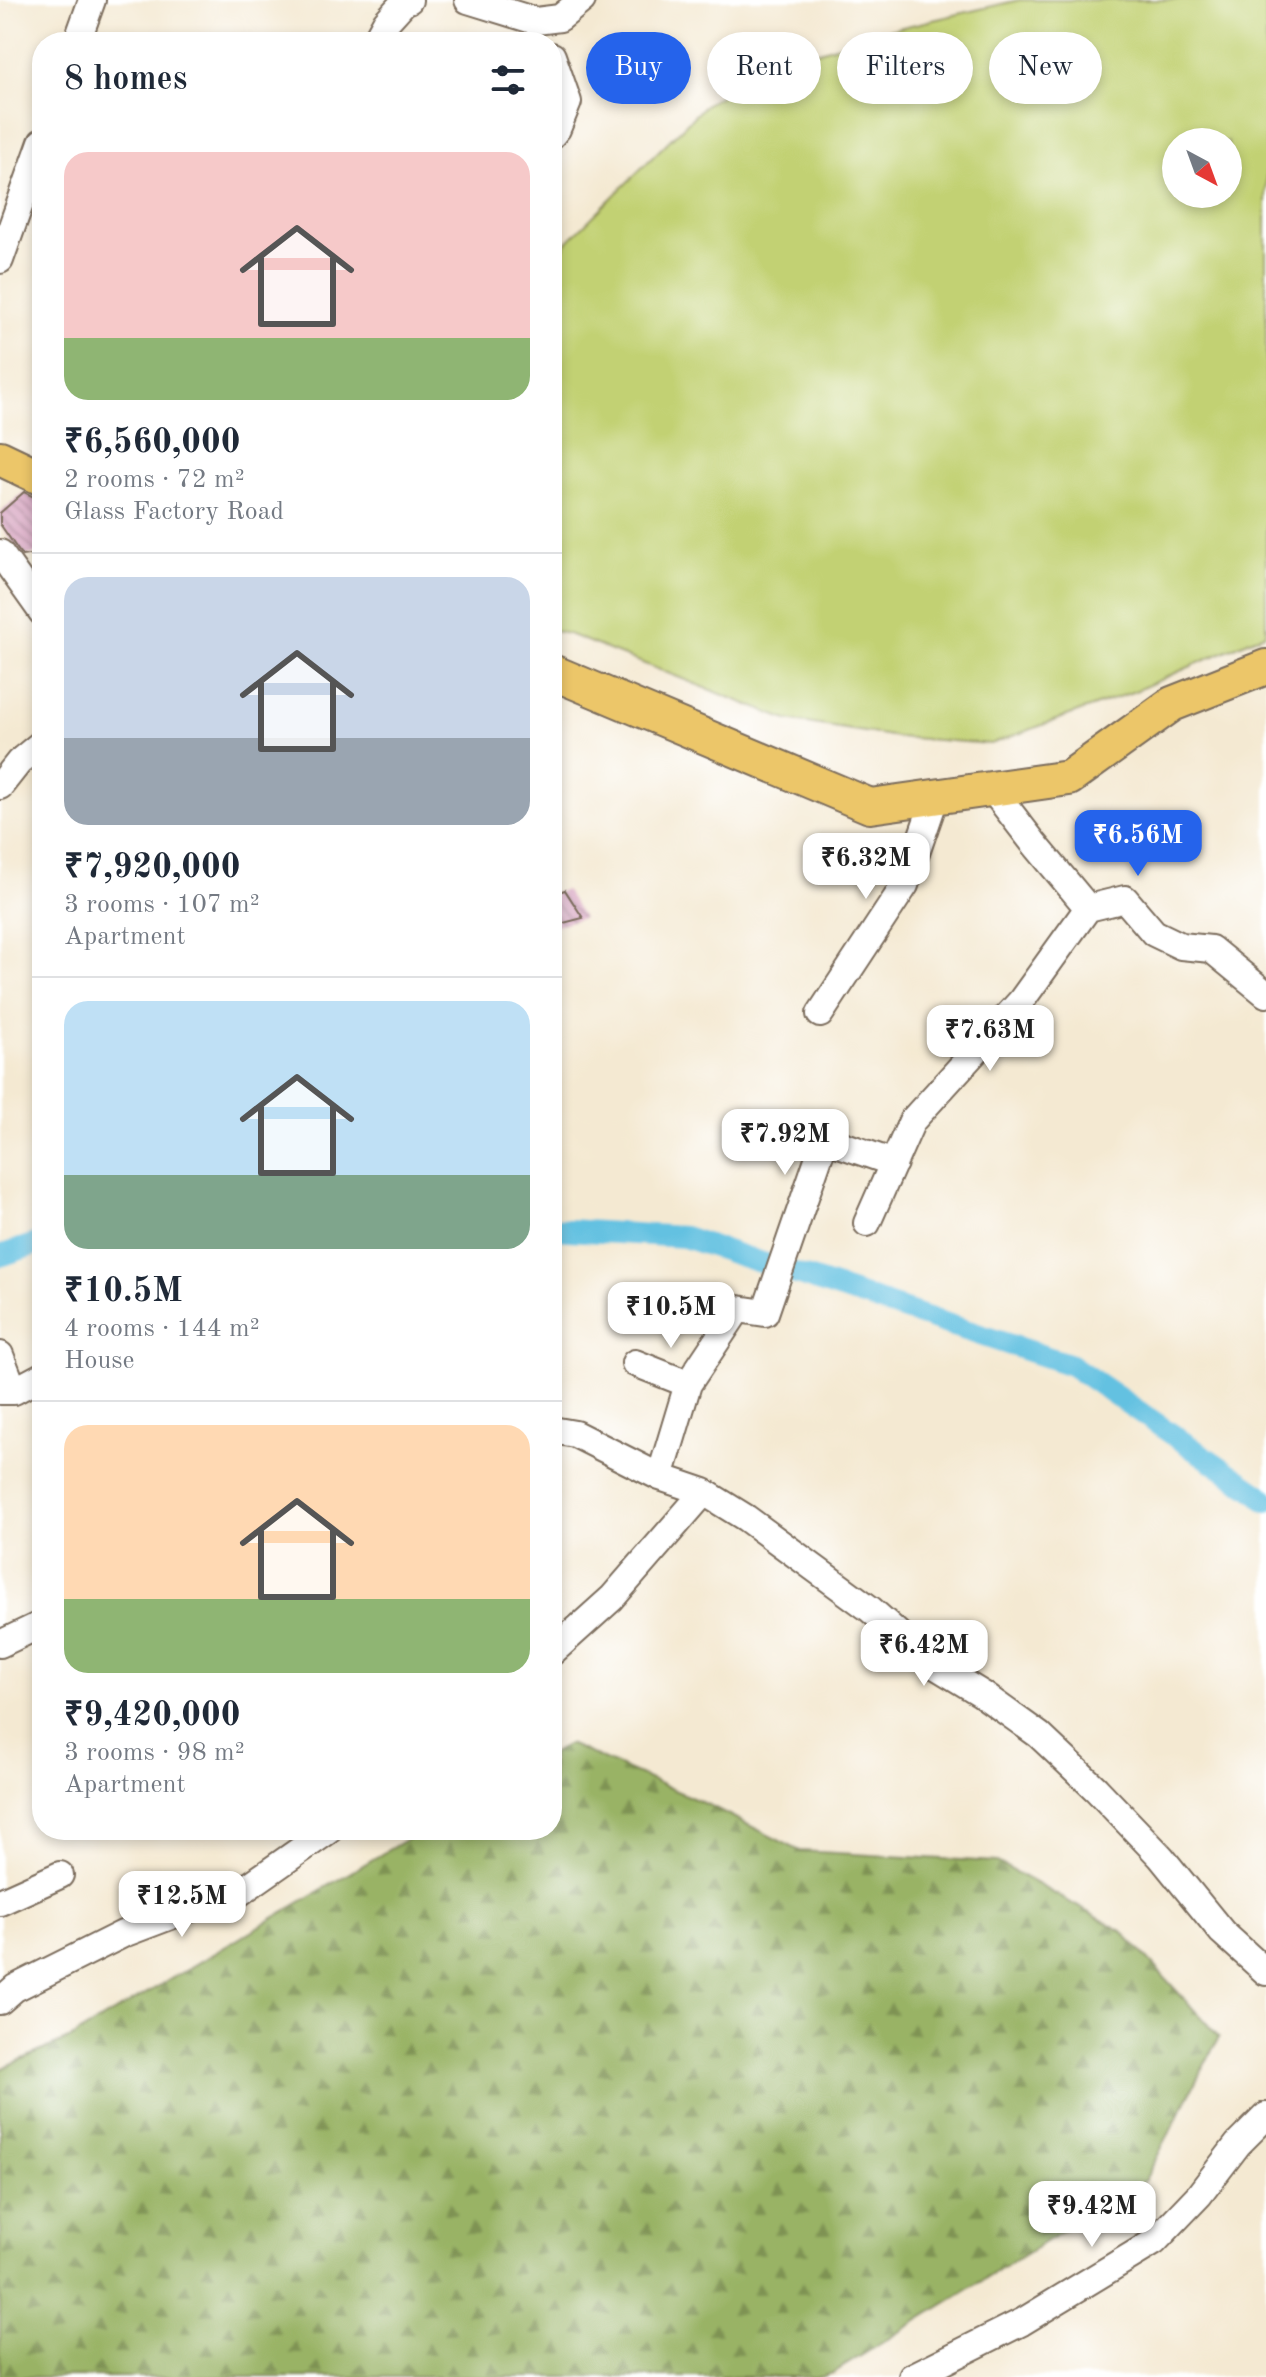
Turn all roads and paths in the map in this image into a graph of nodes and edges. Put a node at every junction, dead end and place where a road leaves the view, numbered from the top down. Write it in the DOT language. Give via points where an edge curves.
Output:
graph roads {
  1 [pos="92,0"];
  2 [pos="409,0"];
  3 [pos="468,0"];
  4 [pos="582,0"];
  5 [pos="541,31"];
  6 [pos="81,32"];
  7 [pos="380,32"];
  8 [pos="562,85"];
  9 [pos="562,117"];
  10 [pos="32,160"];
  11 [pos="10,199"];
  12 [pos="0,260"];
  13 [pos="0,458"];
  14 [pos="32,473"];
  15 [pos="0,553"];
  16 [pos="32,598"];
  17 [pos="1266,667"];
  18 [pos="562,676"];
  19 [pos="32,751"];
  20 [pos="0,786"];
  21 [pos="992,789"];
  22 [pos="935,798"];
  23 [pos="1088,908"];
  24 [pos="1266,994"];
  25 [pos="820,1014"];
  26 [pos="894,1163"];
  27 [pos="867,1223"];
  28 [pos="0,1355"];
  29 [pos="635,1363"];
  30 [pos="32,1380"];
  31 [pos="688,1384"];
  32 [pos="7,1391"];
  33 [pos="562,1432"];
  34 [pos="660,1477"];
  35 [pos="704,1492"];
  36 [pos="32,1629"];
  37 [pos="562,1643"];
  38 [pos="0,1644"];
  39 [pos="315,1840"];
  40 [pos="60,1875"];
  41 [pos="0,1902"];
  42 [pos="1266,1972"];
  43 [pos="0,2001"];
  44 [pos="1266,2116"];
  45 [pos="912,2377"];
  1 -- 6 [label="street"];
  2 -- 7 [label="street"];
  3 -- 5 [label="street"];
  4 -- 5 [label="street"];
  8 -- 9 [label="street" via="568,102"];
  10 -- 11 [label="street"];
  11 -- 12 [label="street"];
  13 -- 14 [label="main road"];
  15 -- 16 [label="street"];
  17 -- 21 [label="main road" via="1172,704 1069,778"];
  18 -- 22 [label="main road" via="870,806"];
  19 -- 20 [label="street"];
  21 -- 22 [label="main road"];
  21 -- 23 [label="street"];
  22 -- 25 [label="street" via="905,885"];
  23 -- 24 [label="street" via="1125,899 1154,933 1181,946 1211,949"];
  23 -- 26 [label="street" via="1021,1001 912,1121"];
  26 -- 27 [label="street"];
  26 -- 31 [label="street" via="825,1139 765,1313 738,1309"];
  28 -- 32 [label="street"];
  29 -- 31 [label="street"];
  30 -- 32 [label="street"];
  31 -- 34 [label="street"];
  33 -- 34 [label="street"];
  34 -- 35 [label="street"];
  35 -- 37 [label="street" via="612,1598"];
  35 -- 42 [label="street" via="870,1609 931,1663 1039,1735 1161,1857 1222,1932"];
  36 -- 38 [label="street"];
  39 -- 43 [label="street" via="239,1893 123,1934 15,1988"];
  40 -- 41 [label="street"];
  44 -- 45 [label="street" via="1154,2242 1022,2322"];
}
